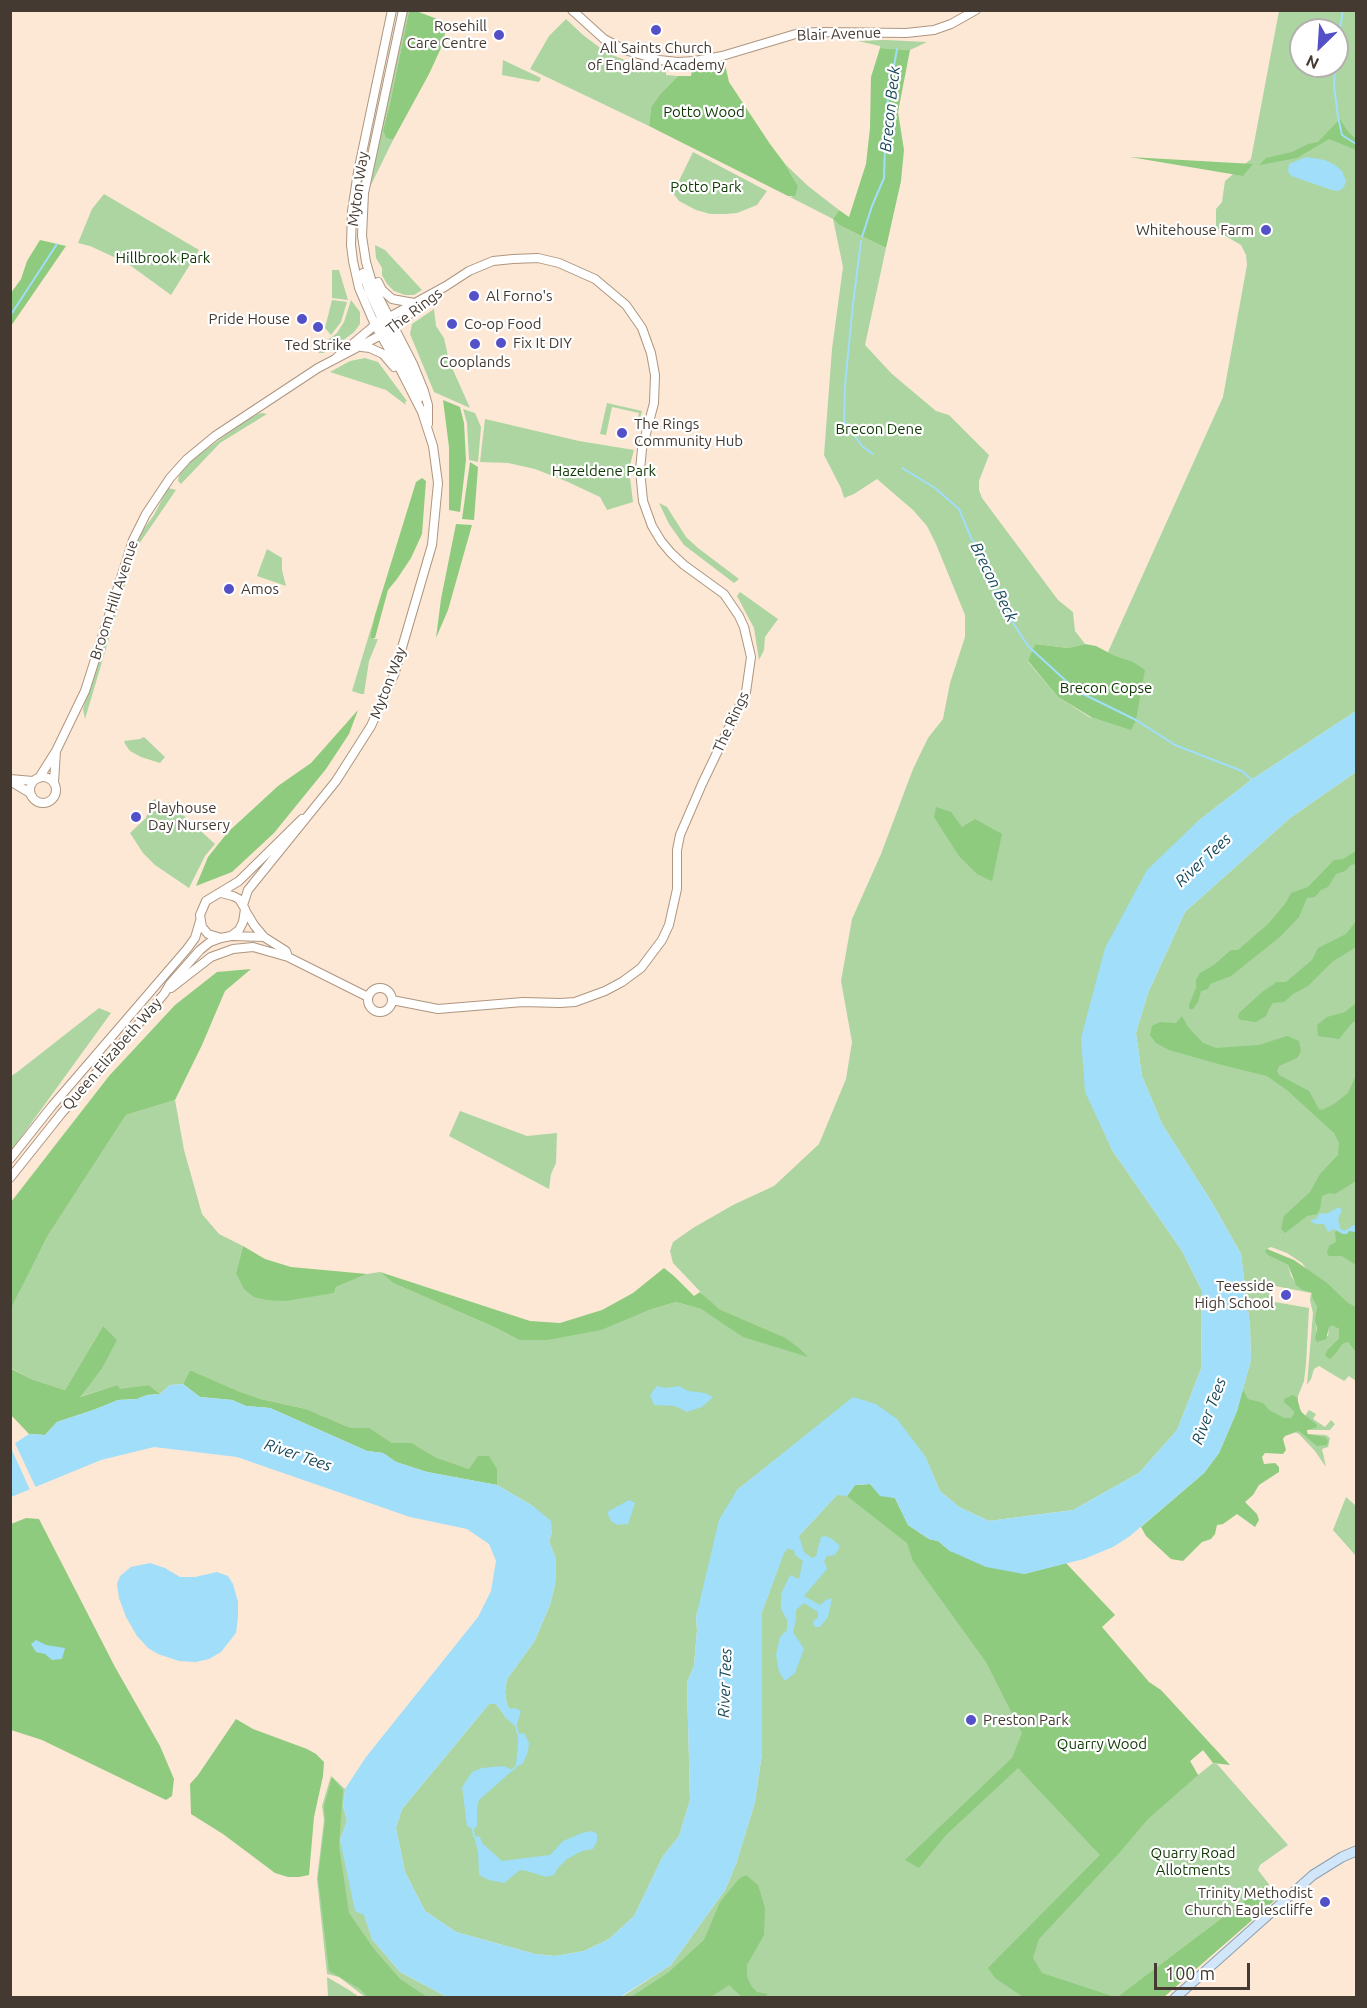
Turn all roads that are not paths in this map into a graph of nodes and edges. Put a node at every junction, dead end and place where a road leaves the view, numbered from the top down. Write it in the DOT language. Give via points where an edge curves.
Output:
graph roads {
  1 [pos="392,10"];
  2 [pos="403,10"];
  3 [pos="572,10"];
  4 [pos="976,10"];
  5 [pos="364,252"];
  6 [pos="446,286"];
  7 [pos="414,303"];
  8 [pos="386,327"];
  9 [pos="361,347"];
  10 [pos="337,357"];
  11 [pos="410,389"];
  12 [pos="422,412"];
  13 [pos="428,426"];
  14 [pos="56,751"];
  15 [pos="36,779"];
  16 [pos="10,780"];
  17 [pos="54,782"];
  18 [pos="30,793"];
  19 [pos="307,816"];
  20 [pos="220,893"];
  21 [pos="244,907"];
  22 [pos="200,921"];
  23 [pos="231,936"];
  24 [pos="264,937"];
  25 [pos="221,938"];
  26 [pos="288,957"];
  27 [pos="164,994"];
  28 [pos="368,997"];
  29 [pos="392,1000"];
  30 [pos="10,1159"];
  31 [pos="10,1178"];
  32 [pos="1356,1851"];
  33 [pos="1175,1998"];
  1 -- 8 [label="street, Myton Way" via="352,210 353,261 359,288"];
  2 -- 5 [label="street, Myton Way" via="364,193"];
  3 -- 4 [label="street, Blair Avenue" via="604,39 624,50 678,62 722,56 799,33 934,30"];
  5 -- 7 [label="street" via="386,294 397,301"];
  5 -- 8 [label="street, Myton Way"];
  6 -- 7 [label="street, The Rings"];
  6 -- 8 [label="street, The Rings" via="406,318"];
  6 -- 29 [label="street, The Rings" via="493,261 538,258 579,270 626,304 642,328 655,375 654,403 640,470 643,501 661,541 684,565 724,594 739,616 749,644 750,669 746,692 680,835 677,890 669,925 641,968 592,997 560,1004 523,1002 438,1009"];
  7 -- 8 [label="street, The Rings"];
  8 -- 9 [label="street, Broom Hill Avenue"];
  8 -- 10 [label="street, Broom Hill Avenue" via="364,334"];
  8 -- 11 [label="street, Myton Way"];
  8 -- 12 [label="street" via="418,391"];
  8 -- 13 [label="street, Myton Way" via="424,391"];
  9 -- 10 [label="street, Broom Hill Avenue"];
  9 -- 11 [label="street" via="389,359"];
  10 -- 14 [label="street, Broom Hill Avenue" via="215,436 170,478 133,540 85,691"];
  11 -- 12 [label="street, Myton Way"];
  12 -- 13 [label="street, Myton Way"];
  13 -- 19 [label="street, Myton Way" via="438,483 435,525 394,675 356,752"];
  14 -- 15 [label="street, Broom Hill Avenue"];
  14 -- 17 [label="street, Broom Hill Avenue"];
  15 -- 16 [label="street"];
  15 -- 17 [label="street" via="45,777"];
  15 -- 18 [label="street"];
  16 -- 18 [label="street"];
  17 -- 18 [label="street" via="56,794 47,803 36,802"];
  19 -- 20 [label="street, Myton Way" via="239,881"];
  19 -- 21 [label="street, Myton Way" via="248,890"];
  20 -- 21 [label="street" via="233,896"];
  20 -- 22 [label="street" via="206,901"];
  21 -- 23 [label="street" via="243,922"];
  21 -- 24 [label="street, The Rings"];
  22 -- 25 [label="street" via="208,934"];
  22 -- 30 [label="street, Queen Elizabeth Way" via="187,949"];
  23 -- 24 [label="street"];
  23 -- 25 [label="street"];
  24 -- 26 [label="street, The Rings" via="286,951"];
  25 -- 27 [label="street, Queen Elizabeth Way" via="200,950"];
  26 -- 27 [label="street" via="253,948 233,949 211,957"];
  26 -- 28 [label="street, The Rings"];
  27 -- 31 [label="street, Queen Elizabeth Way"];
  28 -- 29 [label="street, The Rings" via="379,988 387,991"];
  28 -- 29 [label="street, The Rings" via="368,1005 378,1012 386,1011"];
  32 -- 33 [label="main road" via="1313,1875"];
}
